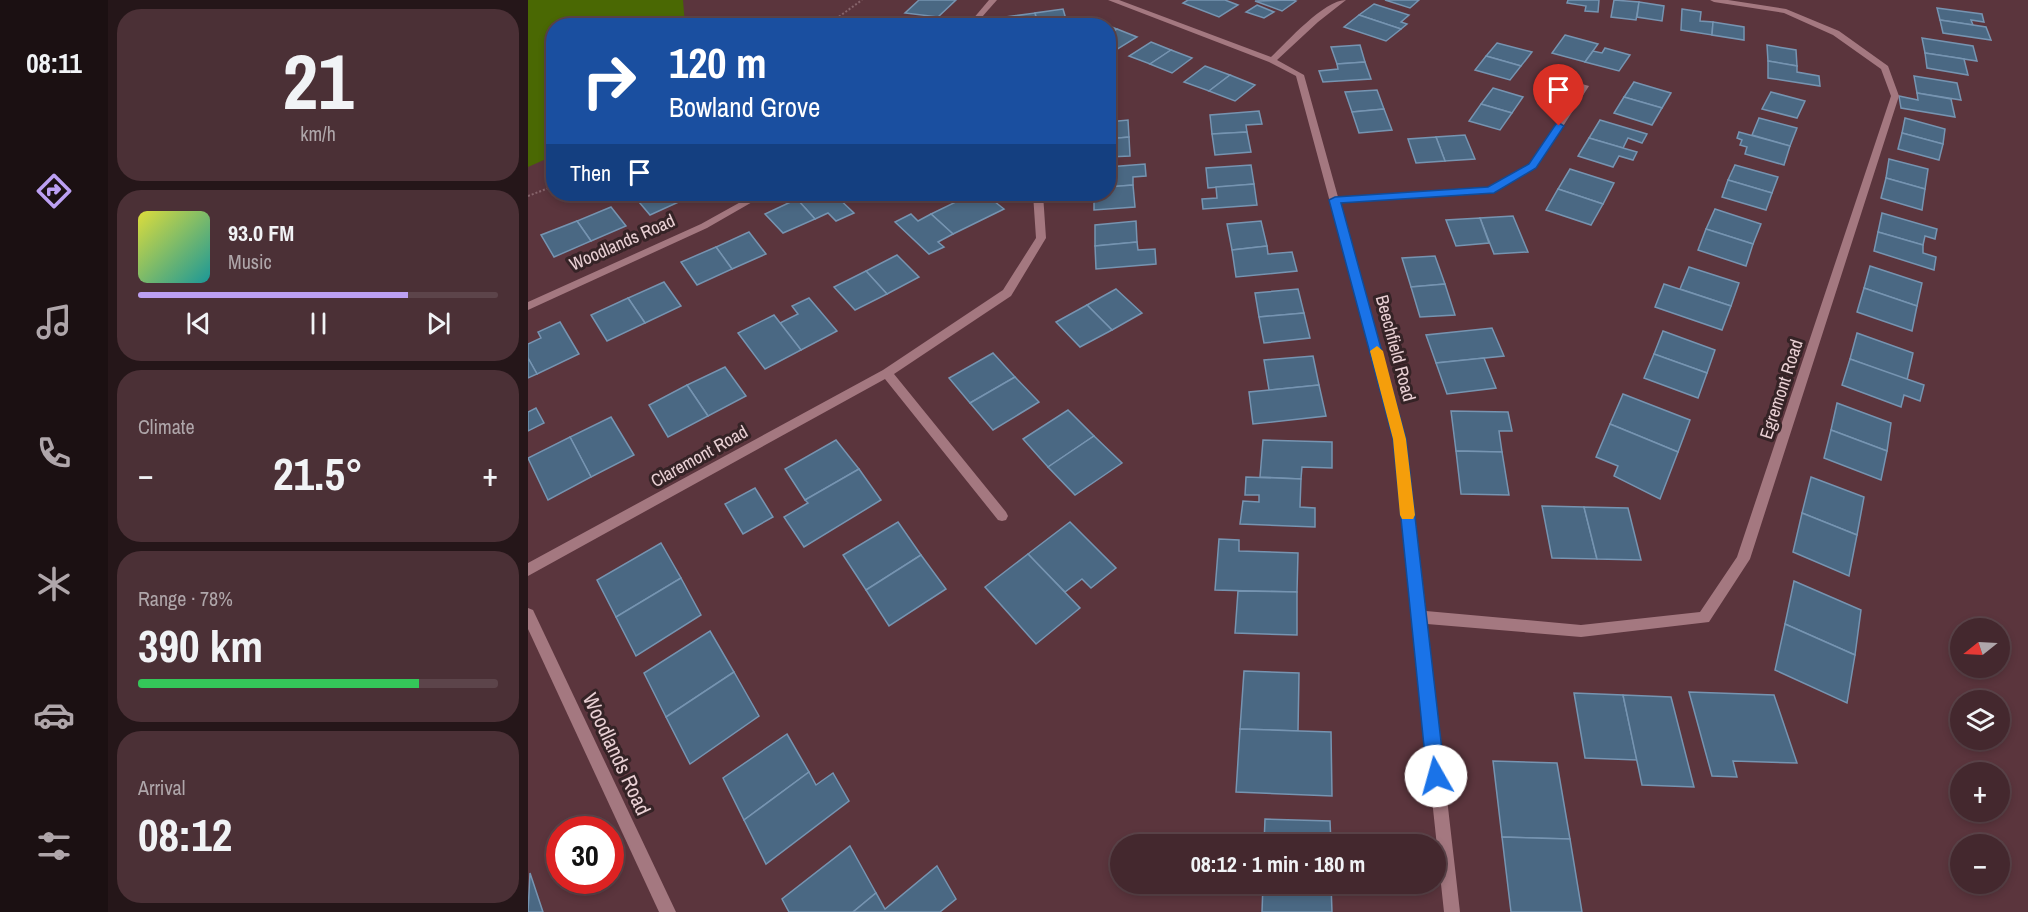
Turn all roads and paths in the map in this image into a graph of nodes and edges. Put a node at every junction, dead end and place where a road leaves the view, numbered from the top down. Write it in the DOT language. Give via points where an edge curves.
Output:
graph roads {
  1 [pos="862,0"];
  2 [pos="993,0"];
  3 [pos="1112,0"];
  4 [pos="1342,0"];
  5 [pos="1713,0"];
  6 [pos="837,18"];
  7 [pos="977,18"];
  8 [pos="1272,60"];
  9 [pos="1585,86"];
  10 [pos="546,189"];
  11 [pos="528,196"];
  12 [pos="1335,200"];
  13 [pos="749,201"];
  14 [pos="1038,201"];
  15 [pos="528,306"];
  16 [pos="887,373"];
  17 [pos="1002,516"];
  18 [pos="528,570"];
  19 [pos="528,614"];
  20 [pos="1418,617"];
  21 [pos="668,912"];
  22 [pos="1452,912"];
  1 -- 6 [label="path"];
  2 -- 7 [label="street"];
  3 -- 8 [label="street, Beechfield Road"];
  4 -- 8 [label="street"];
  5 -- 20 [label="street, Egremont Road" via="1786,11 1836,33 1885,68 1895,96 1743,558 1704,618 1581,631"];
  8 -- 12 [label="street, Beechfield Road" via="1300,75"];
  9 -- 12 [label="street" via="1533,166 1490,190"];
  10 -- 11 [label="path"];
  12 -- 20 [label="street, Beechfield Road" via="1400,439"];
  13 -- 15 [label="street, Woodlands Road" via="704,226"];
  14 -- 16 [label="street, Claremont Road" via="1041,238 1007,293"];
  16 -- 17 [label="street"];
  16 -- 18 [label="street, Claremont Road"];
  19 -- 21 [label="street, Woodlands Road"];
  20 -- 22 [label="street, Beechfield Road"];
}
